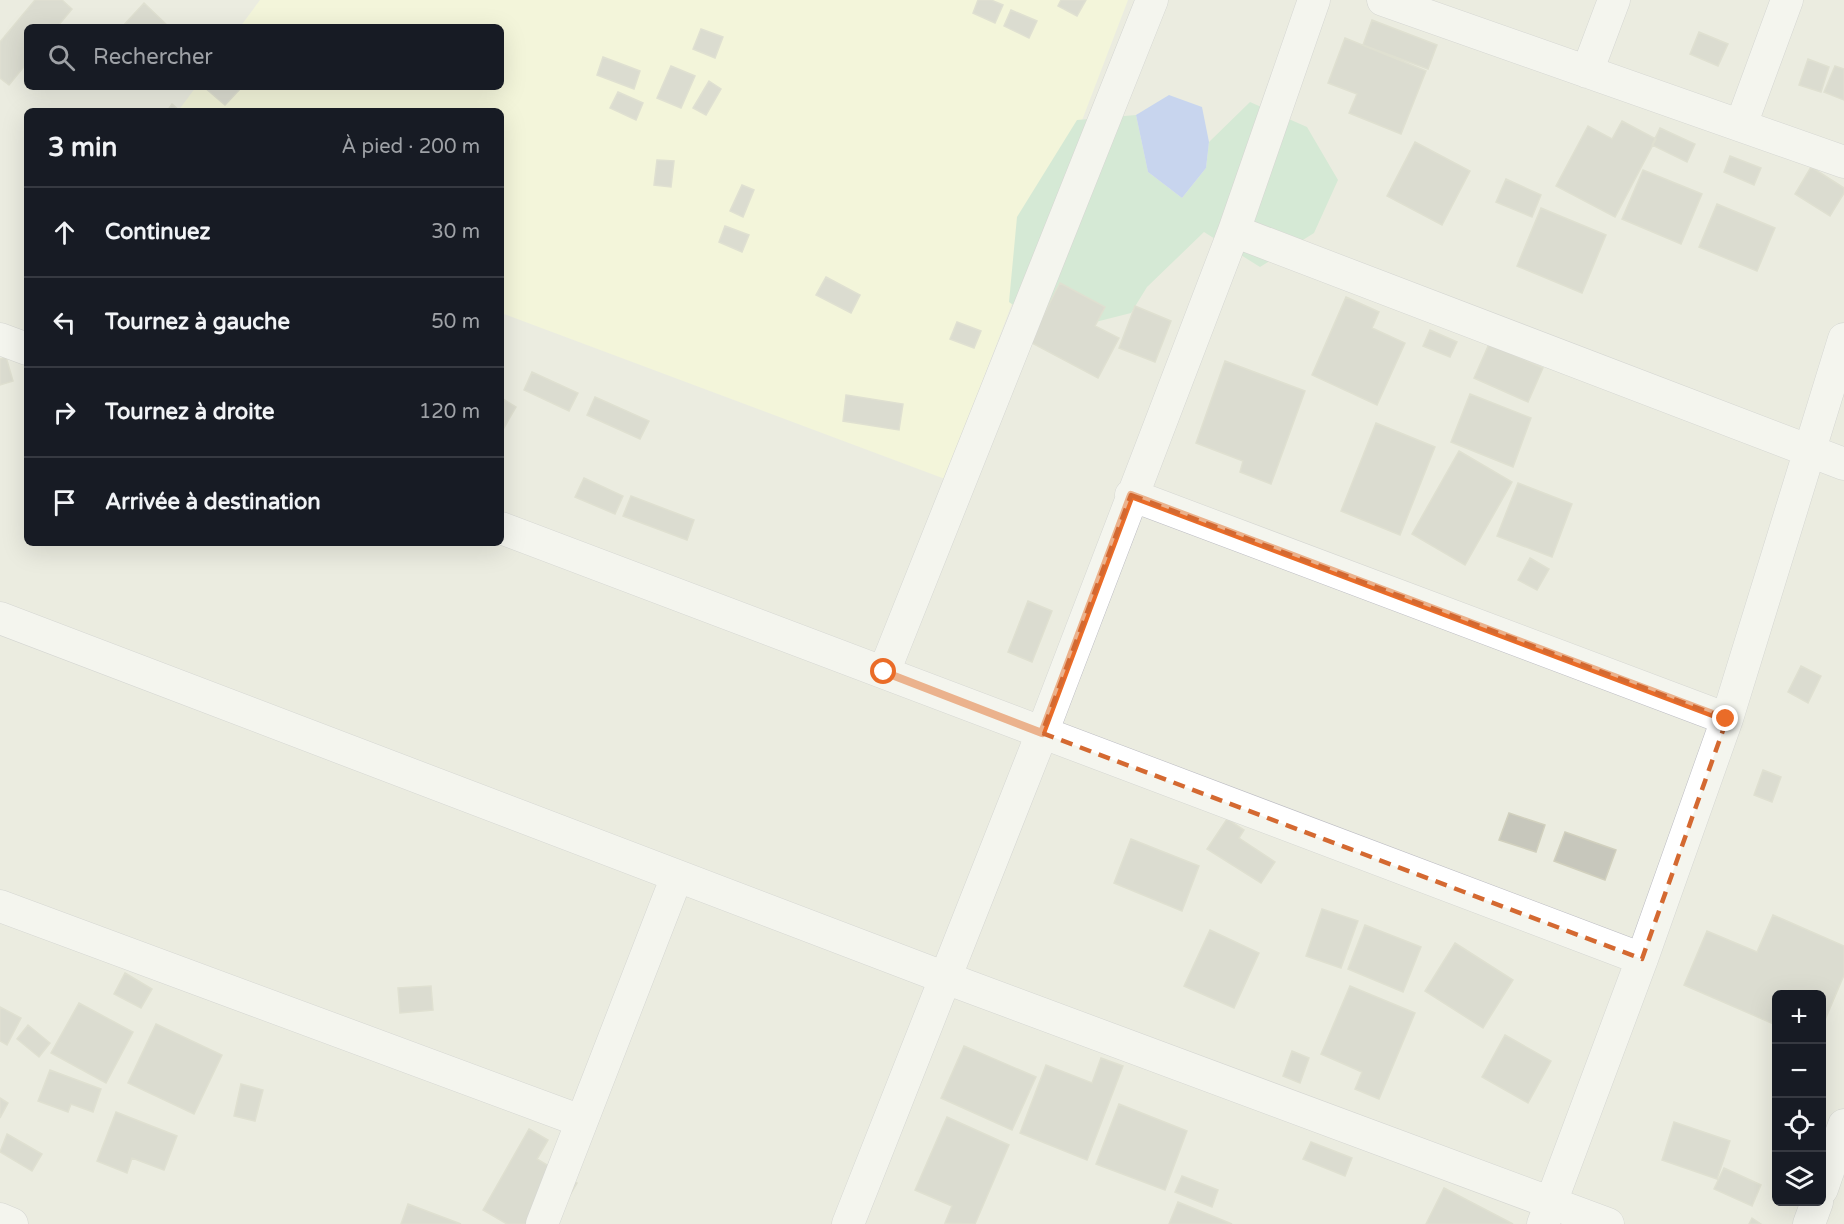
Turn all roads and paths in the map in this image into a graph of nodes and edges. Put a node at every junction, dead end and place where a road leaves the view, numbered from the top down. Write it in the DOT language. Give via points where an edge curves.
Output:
graph roads {
  1 [pos="1152,0"];
  2 [pos="1314,0"];
  3 [pos="1383,0"];
  4 [pos="1614,0"];
  5 [pos="1787,0"];
  6 [pos="1587,72"];
  7 [pos="1741,125"];
  8 [pos="1844,162"];
  9 [pos="1233,231"];
  10 [pos="0,339"];
  11 [pos="1844,339"];
  12 [pos="24,348"];
  13 [pos="1809,450"];
  14 [pos="1844,464"];
  15 [pos="1131,495"];
  16 [pos="504,529"];
  17 [pos="0,618"];
  18 [pos="884,672"];
  19 [pos="1726,719"];
  20 [pos="1042,733"];
  21 [pos="676,876"];
  22 [pos="0,906"];
  23 [pos="1642,959"];
  24 [pos="943,977"];
  25 [pos="581,1121"];
  26 [pos="1844,1125"];
  27 [pos="1826,1175"];
  28 [pos="1816,1206"];
  29 [pos="1547,1213"];
  30 [pos="0,1219"];
  31 [pos="852,1223"];
  32 [pos="12,1224"];
  33 [pos="542,1224"];
  34 [pos="1608,1224"];
  35 [pos="1809,1224"];
  1 -- 18 [label="street"];
  2 -- 9 [label="street"];
  3 -- 6 [label="street"];
  4 -- 6 [label="street"];
  5 -- 7 [label="street"];
  6 -- 7 [label="street"];
  7 -- 8 [label="street"];
  9 -- 13 [label="street"];
  9 -- 15 [label="street"];
  10 -- 12 [label="street"];
  11 -- 13 [label="street"];
  13 -- 14 [label="street"];
  13 -- 19 [label="street"];
  15 -- 19 [label="street"];
  15 -- 20 [label="street"];
  16 -- 18 [label="street"];
  17 -- 21 [label="street"];
  18 -- 20 [label="street"];
  19 -- 23 [label="street"];
  20 -- 23 [label="street"];
  20 -- 24 [label="street"];
  21 -- 24 [label="street"];
  21 -- 25 [label="street"];
  22 -- 25 [label="street"];
  23 -- 29 [label="street"];
  24 -- 29 [label="street"];
  24 -- 31 [label="street"];
  25 -- 33 [label="street"];
  26 -- 27 [label="street"];
  28 -- 35 [label="street"];
  29 -- 34 [label="street"];
  30 -- 32 [label="street"];
}
